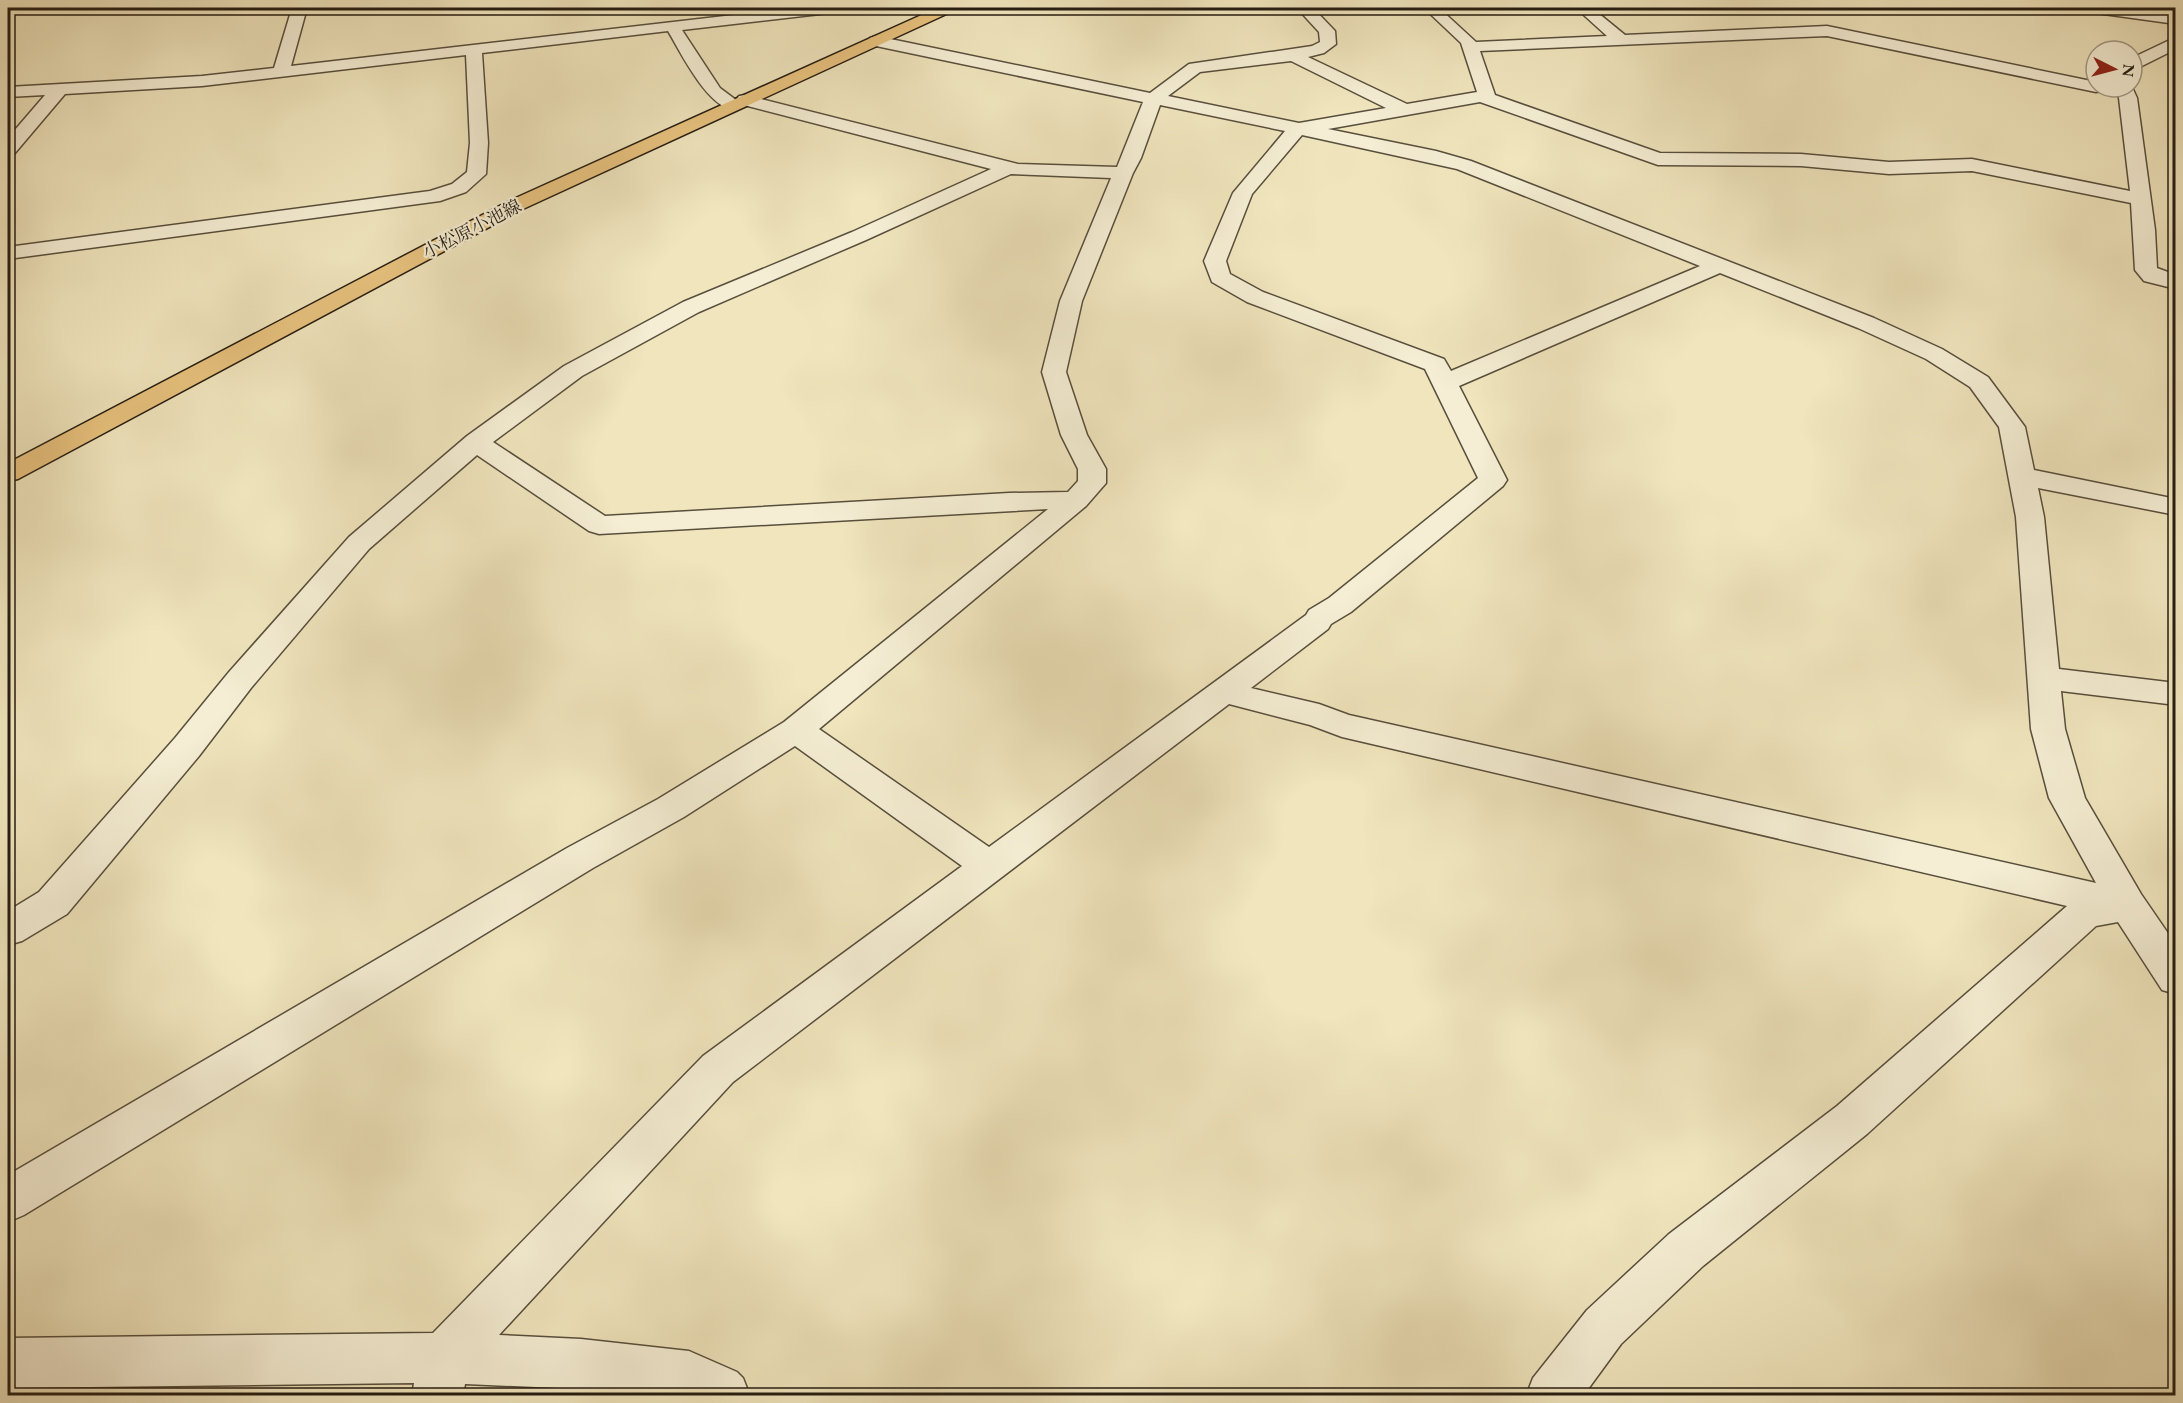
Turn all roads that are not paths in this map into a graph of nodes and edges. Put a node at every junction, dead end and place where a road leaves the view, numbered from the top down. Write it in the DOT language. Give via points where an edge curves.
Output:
graph roads {
  1 [pos="300,8"];
  2 [pos="660,8"];
  3 [pos="829,8"];
  4 [pos="948,8"];
  5 [pos="1305,8"];
  6 [pos="1431,8"];
  7 [pos="1583,8"];
  8 [pos="2096,8"];
  9 [pos="2175,19"];
  10 [pos="670,26"];
  11 [pos="1620,39"];
  12 [pos="876,40"];
  13 [pos="2175,42"];
  14 [pos="1471,47"];
  15 [pos="474,50"];
  16 [pos="1293,56"];
  17 [pos="2144,58"];
  18 [pos="281,73"];
  19 [pos="2084,85"];
  20 [pos="60,89"];
  21 [pos="8,92"];
  22 [pos="1487,98"];
  23 [pos="1153,99"];
  24 [pos="2128,99"];
  25 [pos="739,103"];
  26 [pos="1402,109"];
  27 [pos="1297,129"];
  28 [pos="8,149"];
  29 [pos="1008,168"];
  30 [pos="1124,173"];
  31 [pos="2141,199"];
  32 [pos="8,253"];
  33 [pos="1718,266"];
  34 [pos="2175,282"];
  35 [pos="1445,383"];
  36 [pos="476,442"];
  37 [pos="8,473"];
  38 [pos="2021,476"];
  39 [pos="1076,500"];
  40 [pos="2175,507"];
  41 [pos="2044,678"];
  42 [pos="1224,692"];
  43 [pos="2175,694"];
  44 [pos="796,730"];
  45 [pos="989,866"];
  46 [pos="2127,905"];
  47 [pos="8,930"];
  48 [pos="2175,978"];
  49 [pos="8,1200"];
  50 [pos="8,1363"];
  51 [pos="441,1377"];
  52 [pos="725,1395"];
  53 [pos="1551,1395"];
  1 -- 18 [label="street"];
  2 -- 10 [label="street"];
  3 -- 10 [label="street"];
  4 -- 12 [label="main road, 小松原小池線"];
  5 -- 16 [label="street" via="1327,31 1328,44"];
  6 -- 14 [label="street"];
  7 -- 11 [label="street"];
  8 -- 9 [label="street"];
  10 -- 15 [label="street"];
  10 -- 25 [label="street" via="714,91"];
  11 -- 14 [label="street"];
  11 -- 19 [label="street" via="1827,32"];
  12 -- 23 [label="street"];
  12 -- 25 [label="main road, 小松原小池線"];
  13 -- 17 [label="street"];
  14 -- 22 [label="street"];
  15 -- 18 [label="street"];
  15 -- 32 [label="street" via="479,143 476,174 459,188 433,197"];
  16 -- 23 [label="street" via="1195,68"];
  16 -- 26 [label="street"];
  18 -- 20 [label="street"];
  20 -- 21 [label="street"];
  20 -- 28 [label="street"];
  22 -- 26 [label="street"];
  22 -- 31 [label="street" via="1658,159 1801,160 1889,168 1972,165"];
  23 -- 27 [label="street"];
  23 -- 30 [label="street"];
  24 -- 31 [label="street"];
  25 -- 29 [label="street"];
  25 -- 37 [label="main road, 小松原小池線" via="516,205"];
  26 -- 27 [label="street"];
  27 -- 33 [label="street" via="1464,165"];
  27 -- 35 [label="street" via="1243,193 1215,261 1220,277 1255,297 1435,364"];
  29 -- 30 [label="street"];
  29 -- 36 [label="street" via="680,313 573,371"];
  30 -- 39 [label="street" via="1071,301 1054,372 1074,435 1092,469 1092,483"];
  31 -- 34 [label="street" via="2146,270 2152,276"];
  33 -- 35 [label="street"];
  33 -- 38 [label="street" via="1866,323 1934,354 1979,382 2012,427"];
  35 -- 42 [label="street" via="1493,480 1340,605"];
  36 -- 39 [label="street" via="599,525 997,501"];
  36 -- 47 [label="street" via="358,543 53,903"];
  38 -- 40 [label="street"];
  38 -- 41 [label="street" via="2030,517"];
  39 -- 44 [label="street"];
  41 -- 43 [label="street"];
  41 -- 46 [label="street" via="2048,729 2067,798"];
  42 -- 45 [label="street"];
  42 -- 46 [label="street" via="1342,724"];
  44 -- 45 [label="street"];
  44 -- 49 [label="street"];
  45 -- 51 [label="street" via="718,1069"];
  46 -- 48 [label="street"];
  46 -- 53 [label="street" via="2086,912 1852,1120 1686,1250 1604,1327"];
  50 -- 51 [label="street"];
  51 -- 52 [label="street" via="581,1364 689,1376"];
}
